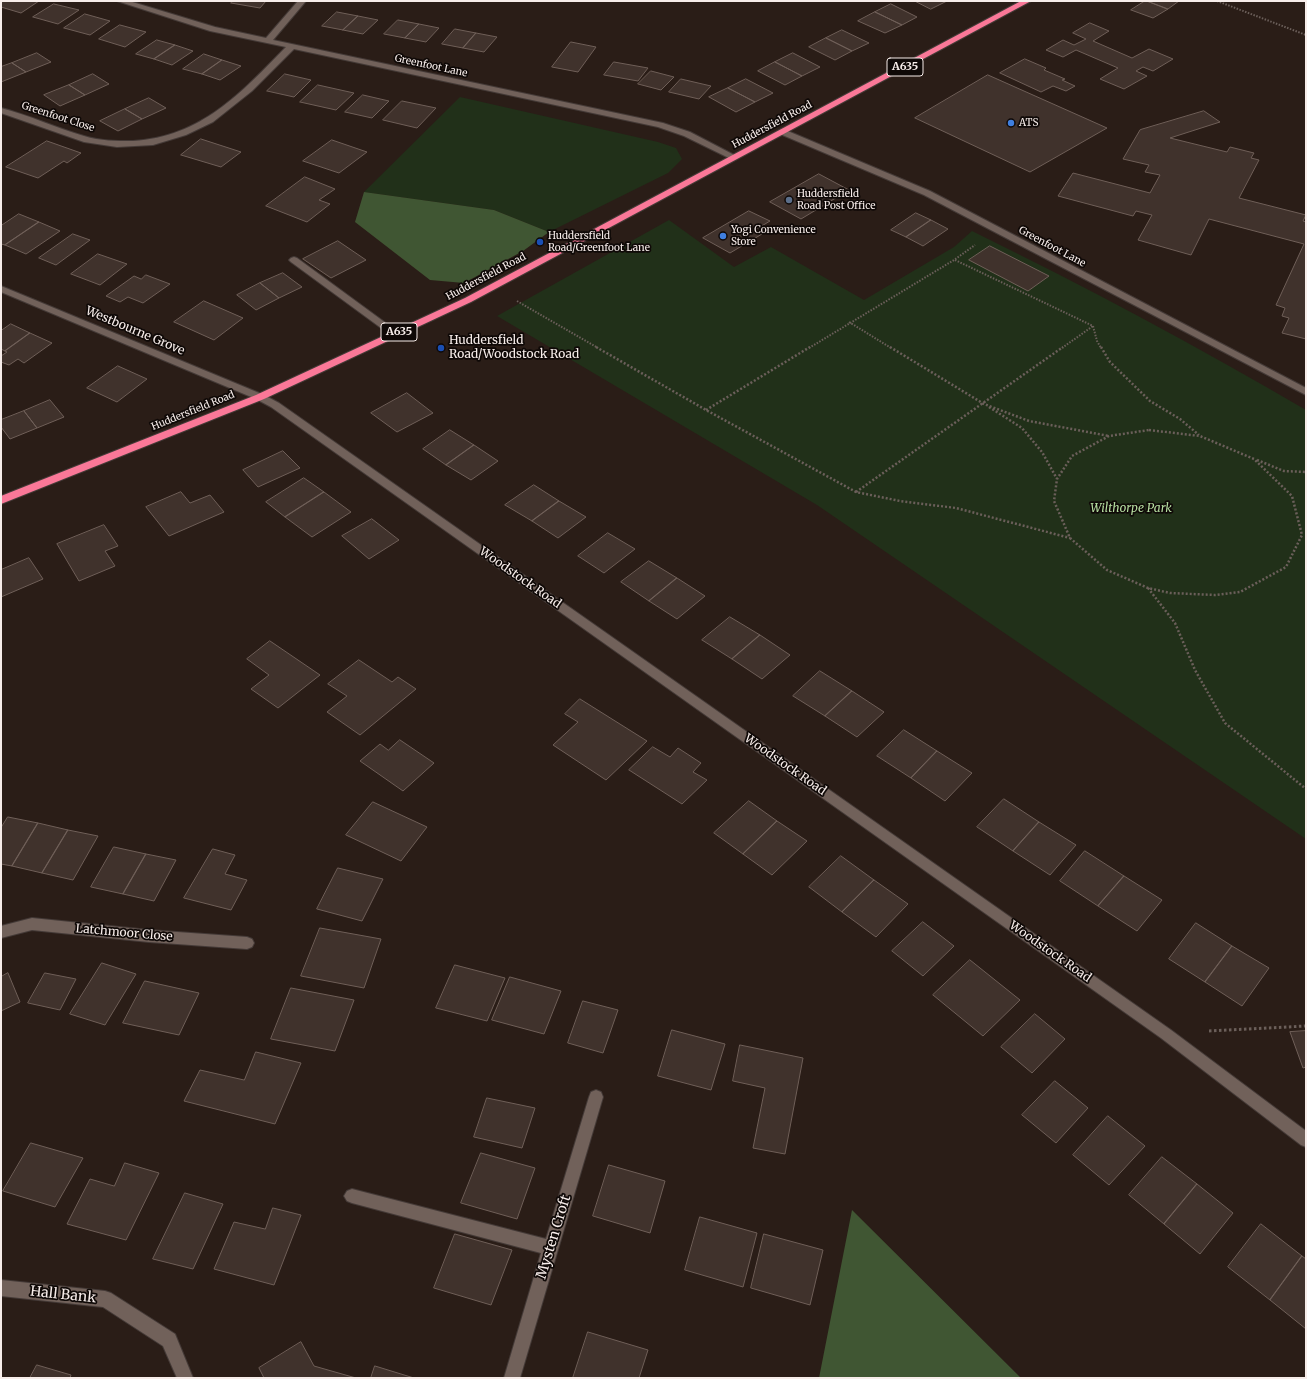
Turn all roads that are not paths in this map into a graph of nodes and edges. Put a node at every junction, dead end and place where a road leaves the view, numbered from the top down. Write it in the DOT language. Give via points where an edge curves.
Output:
graph roads {
  1 [pos="122,1"];
  2 [pos="302,1"];
  3 [pos="1027,1"];
  4 [pos="268,41"];
  5 [pos="291,47"];
  6 [pos="1,110"];
  7 [pos="783,132"];
  8 [pos="734,157"];
  9 [pos="294,260"];
  10 [pos="1,289"];
  11 [pos="395,334"];
  12 [pos="1306,392"];
  13 [pos="260,396"];
  14 [pos="1,500"];
  15 [pos="1,932"];
  16 [pos="247,943"];
  17 [pos="596,1097"];
  18 [pos="1306,1140"];
  19 [pos="352,1196"];
  20 [pos="550,1248"];
  21 [pos="1,1288"];
  22 [pos="185,1378"];
  23 [pos="512,1378"];
  1 -- 4 [label="street, Greenfoot Lane" via="213,29"];
  2 -- 4 [label="street"];
  3 -- 7 [label="highway, Huddersfield Road / A635"];
  4 -- 5 [label="street, Greenfoot Lane"];
  5 -- 6 [label="street, Greenfoot Close" via="249,89 210,120 183,133 153,142 117,144 84,140"];
  5 -- 8 [label="street, Greenfoot Lane" via="660,125 687,134"];
  7 -- 8 [label="highway, Huddersfield Road / A635"];
  7 -- 12 [label="street, Greenfoot Lane" via="927,193"];
  8 -- 11 [label="highway, Huddersfield Road / A635" via="468,300"];
  9 -- 11 [label="street"];
  10 -- 13 [label="street, Westbourne Grove"];
  11 -- 13 [label="highway, Huddersfield Road / A635"];
  13 -- 14 [label="highway, Huddersfield Road / A635"];
  13 -- 18 [label="street, Woodstock Road" via="1166,1034"];
  15 -- 16 [label="street, Latchmoor Close" via="32,924"];
  17 -- 20 [label="street, Mysten Croft"];
  19 -- 20 [label="street"];
  20 -- 23 [label="street, Mysten Croft"];
  21 -- 22 [label="street, Hall Bank" via="105,1299 169,1340"];
}
